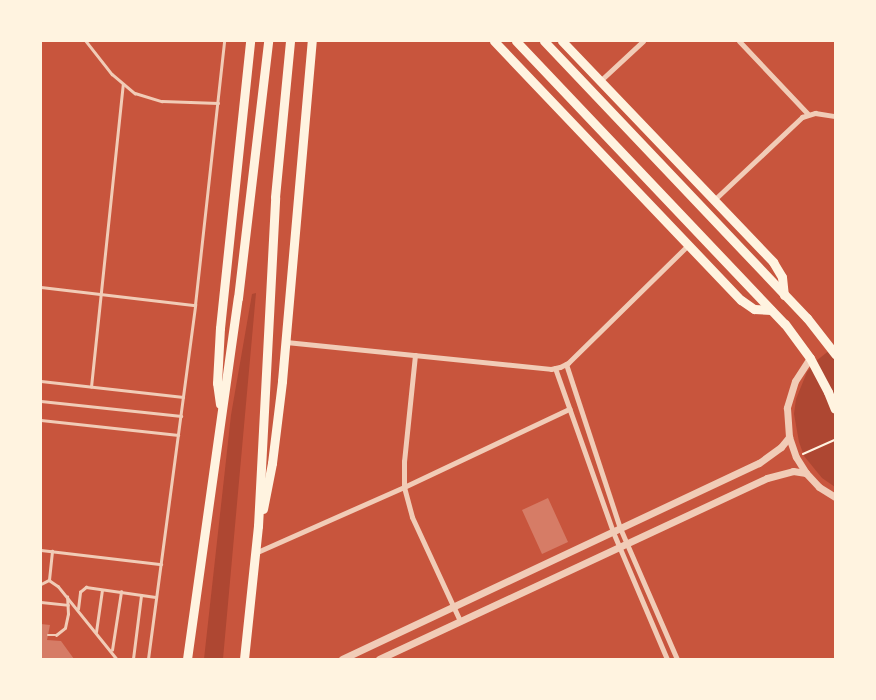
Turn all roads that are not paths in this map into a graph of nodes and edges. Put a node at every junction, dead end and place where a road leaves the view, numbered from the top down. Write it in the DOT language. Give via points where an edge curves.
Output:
graph roads {
  1 [pos="86,41"];
  2 [pos="224,41"];
  3 [pos="250,41"];
  4 [pos="268,41"];
  5 [pos="290,41"];
  6 [pos="312,41"];
  7 [pos="494,41"];
  8 [pos="516,41"];
  9 [pos="544,41"];
  10 [pos="562,41"];
  11 [pos="643,41"];
  12 [pos="740,41"];
  13 [pos="600,81"];
  14 [pos="123,85"];
  15 [pos="218,103"];
  16 [pos="808,114"];
  17 [pos="835,116"];
  18 [pos="714,200"];
  19 [pos="688,245"];
  20 [pos="41,287"];
  21 [pos="101,293"];
  22 [pos="784,295"];
  23 [pos="195,305"];
  24 [pos="771,310"];
  25 [pos="286,342"];
  26 [pos="835,354"];
  27 [pos="415,355"];
  28 [pos="810,358"];
  29 [pos="566,364"];
  30 [pos="555,368"];
  31 [pos="41,381"];
  32 [pos="91,386"];
  33 [pos="184,397"];
  34 [pos="41,401"];
  35 [pos="569,409"];
  36 [pos="835,409"];
  37 [pos="222,414"];
  38 [pos="181,416"];
  39 [pos="41,420"];
  40 [pos="178,435"];
  41 [pos="789,437"];
  42 [pos="806,473"];
  43 [pos="404,487"];
  44 [pos="835,497"];
  45 [pos="258,526"];
  46 [pos="620,528"];
  47 [pos="613,532"];
  48 [pos="627,544"];
  49 [pos="619,547"];
  50 [pos="41,550"];
  51 [pos="52,551"];
  52 [pos="255,553"];
  53 [pos="161,564"];
  54 [pos="49,580"];
  55 [pos="41,584"];
  56 [pos="102,590"];
  57 [pos="121,592"];
  58 [pos="141,595"];
  59 [pos="67,596"];
  60 [pos="155,597"];
  61 [pos="41,602"];
  62 [pos="68,605"];
  63 [pos="454,606"];
  64 [pos="78,609"];
  65 [pos="460,621"];
  66 [pos="96,632"];
  67 [pos="48,635"];
  68 [pos="112,650"];
  69 [pos="116,659"];
  70 [pos="133,659"];
  71 [pos="148,659"];
  72 [pos="187,659"];
  73 [pos="244,659"];
  74 [pos="342,659"];
  75 [pos="379,659"];
  76 [pos="667,659"];
  77 [pos="677,659"];
  1 -- 14 [label="lane"];
  2 -- 15 [label="lane"];
  3 -- 37 [label="main road" via="220,328 217,383"];
  4 -- 37 [label="main road"];
  5 -- 45 [label="main road" via="275,197"];
  6 -- 25 [label="main road"];
  7 -- 19 [label="main road"];
  8 -- 24 [label="main road"];
  9 -- 22 [label="main road"];
  10 -- 13 [label="main road"];
  11 -- 13 [label="street"];
  12 -- 16 [label="street"];
  13 -- 18 [label="main road"];
  14 -- 15 [label="lane" via="135,93 162,101"];
  14 -- 21 [label="lane"];
  15 -- 23 [label="lane"];
  16 -- 17 [label="street"];
  16 -- 18 [label="street"];
  18 -- 22 [label="main road" via="779,269"];
  19 -- 24 [label="main road" via="747,306"];
  19 -- 29 [label="street"];
  20 -- 21 [label="lane"];
  21 -- 23 [label="lane"];
  21 -- 32 [label="lane"];
  22 -- 26 [label="main road"];
  23 -- 33 [label="lane"];
  24 -- 28 [label="main road"];
  25 -- 27 [label="street"];
  25 -- 45 [label="main road" via="272,463"];
  27 -- 30 [label="street"];
  27 -- 43 [label="street"];
  28 -- 36 [label="main road"];
  28 -- 41 [label="street" via="795,381 787,408"];
  29 -- 30 [label="street"];
  29 -- 46 [label="street"];
  30 -- 35 [label="street"];
  31 -- 32 [label="lane"];
  32 -- 33 [label="lane"];
  33 -- 38 [label="lane"];
  34 -- 38 [label="lane"];
  35 -- 43 [label="street"];
  35 -- 47 [label="street"];
  37 -- 72 [label="main road"];
  38 -- 40 [label="lane"];
  39 -- 40 [label="lane"];
  40 -- 53 [label="lane"];
  41 -- 42 [label="street"];
  41 -- 46 [label="street" via="759,463"];
  42 -- 44 [label="street"];
  42 -- 48 [label="street" via="793,471 774,475"];
  43 -- 52 [label="street"];
  43 -- 63 [label="street" via="412,516"];
  45 -- 52 [label="main road"];
  46 -- 47 [label="street"];
  46 -- 48 [label="street"];
  47 -- 49 [label="street"];
  47 -- 63 [label="street"];
  48 -- 49 [label="street"];
  48 -- 77 [label="street"];
  49 -- 65 [label="street"];
  49 -- 76 [label="street"];
  50 -- 51 [label="lane"];
  51 -- 53 [label="lane"];
  51 -- 54 [label="lane"];
  52 -- 73 [label="main road"];
  53 -- 60 [label="lane"];
  54 -- 55 [label="lane"];
  54 -- 59 [label="lane"];
  56 -- 57 [label="lane"];
  56 -- 64 [label="lane" via="86,587 81,590"];
  56 -- 66 [label="lane"];
  57 -- 58 [label="lane"];
  57 -- 68 [label="lane"];
  58 -- 60 [label="lane"];
  58 -- 70 [label="lane"];
  59 -- 62 [label="lane"];
  59 -- 64 [label="lane"];
  60 -- 71 [label="lane"];
  61 -- 62 [label="lane"];
  62 -- 67 [label="lane" via="65,628 56,635"];
  63 -- 65 [label="street"];
  63 -- 74 [label="street"];
  64 -- 66 [label="lane"];
  65 -- 75 [label="street"];
  66 -- 68 [label="lane"];
  68 -- 69 [label="lane"];
}
